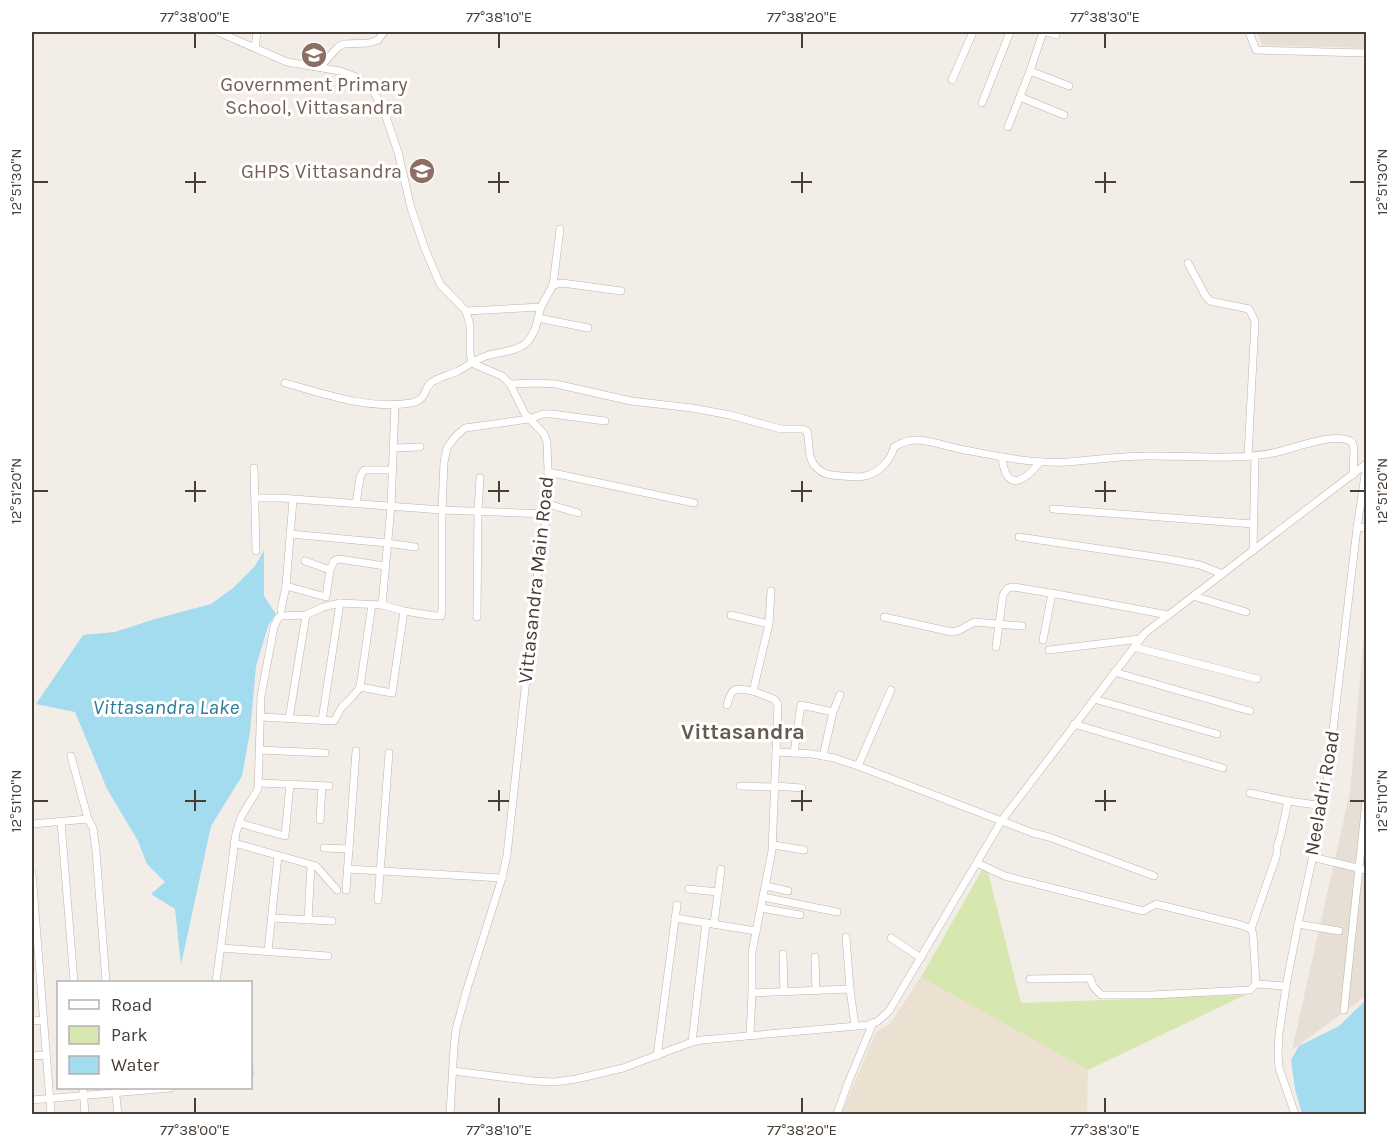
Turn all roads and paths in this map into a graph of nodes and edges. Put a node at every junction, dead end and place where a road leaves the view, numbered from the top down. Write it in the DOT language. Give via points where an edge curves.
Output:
graph roads {
  1 [pos="218,32"];
  2 [pos="257,32"];
  3 [pos="384,32"];
  4 [pos="973,32"];
  5 [pos="1010,32"];
  6 [pos="1045,32"];
  7 [pos="1249,32"];
  8 [pos="1056,35"];
  9 [pos="255,48"];
  10 [pos="1366,53"];
  11 [pos="320,67"];
  12 [pos="1030,71"];
  13 [pos="952,80"];
  14 [pos="1069,86"];
  15 [pos="1020,97"];
  16 [pos="982,103"];
  17 [pos="1064,115"];
  18 [pos="1008,127"];
  19 [pos="560,229"];
  20 [pos="1188,263"];
  21 [pos="553,285"];
  22 [pos="621,291"];
  23 [pos="541,307"];
  24 [pos="466,311"];
  25 [pos="538,318"];
  26 [pos="588,328"];
  27 [pos="472,362"];
  28 [pos="285,383"];
  29 [pos="510,384"];
  30 [pos="395,404"];
  31 [pos="529,419"];
  32 [pos="605,421"];
  33 [pos="420,447"];
  34 [pos="394,448"];
  35 [pos="1252,456"];
  36 [pos="1002,457"];
  37 [pos="1040,462"];
  38 [pos="1366,466"];
  39 [pos="254,468"];
  40 [pos="393,470"];
  41 [pos="548,472"];
  42 [pos="1353,475"];
  43 [pos="480,478"];
  44 [pos="256,498"];
  45 [pos="293,500"];
  46 [pos="694,503"];
  47 [pos="356,504"];
  48 [pos="548,504"];
  49 [pos="391,506"];
  50 [pos="442,510"];
  51 [pos="1053,510"];
  52 [pos="478,511"];
  53 [pos="578,513"];
  54 [pos="547,514"];
  55 [pos="1253,524"];
  56 [pos="1366,527"];
  57 [pos="1357,528"];
  58 [pos="290,534"];
  59 [pos="1019,537"];
  60 [pos="387,543"];
  61 [pos="415,548"];
  62 [pos="256,550"];
  63 [pos="1253,551"];
  64 [pos="304,561"];
  65 [pos="385,566"];
  66 [pos="330,570"];
  67 [pos="1222,574"];
  68 [pos="286,585"];
  69 [pos="771,591"];
  70 [pos="1052,593"];
  71 [pos="1193,596"];
  72 [pos="340,603"];
  73 [pos="372,604"];
  74 [pos="382,605"];
  75 [pos="281,610"];
  76 [pos="404,610"];
  77 [pos="1246,612"];
  78 [pos="306,615"];
  79 [pos="731,615"];
  80 [pos="1168,615"];
  81 [pos="477,617"];
  82 [pos="884,617"];
  83 [pos="769,624"];
  84 [pos="999,624"];
  85 [pos="1022,626"];
  86 [pos="1140,639"];
  87 [pos="1043,640"];
  88 [pos="996,647"];
  89 [pos="1134,647"];
  90 [pos="1049,650"];
  91 [pos="1114,672"];
  92 [pos="1257,679"];
  93 [pos="360,687"];
  94 [pos="891,690"];
  95 [pos="753,692"];
  96 [pos="840,696"];
  97 [pos="1094,699"];
  98 [pos="727,705"];
  99 [pos="833,711"];
  100 [pos="1250,711"];
  101 [pos="261,717"];
  102 [pos="289,719"];
  103 [pos="322,720"];
  104 [pos="1074,724"];
  105 [pos="1217,734"];
  106 [pos="260,750"];
  107 [pos="356,751"];
  108 [pos="776,752"];
  109 [pos="325,753"];
  110 [pos="389,753"];
  111 [pos="794,753"];
  112 [pos="71,756"];
  113 [pos="823,756"];
  114 [pos="858,766"];
  115 [pos="1222,768"];
  116 [pos="259,783"];
  117 [pos="290,784"];
  118 [pos="740,786"];
  119 [pos="775,787"];
  120 [pos="802,788"];
  121 [pos="1250,793"];
  122 [pos="1288,801"];
  123 [pos="1366,801"];
  124 [pos="1324,806"];
  125 [pos="88,819"];
  126 [pos="320,820"];
  127 [pos="1002,820"];
  128 [pos="61,822"];
  129 [pos="239,823"];
  130 [pos="32,824"];
  131 [pos="234,843"];
  132 [pos="772,845"];
  133 [pos="324,848"];
  134 [pos="349,849"];
  135 [pos="804,850"];
  136 [pos="278,856"];
  137 [pos="1312,857"];
  138 [pos="977,863"];
  139 [pos="311,865"];
  140 [pos="347,869"];
  141 [pos="721,869"];
  142 [pos="1363,869"];
  143 [pos="381,872"];
  144 [pos="32,873"];
  145 [pos="1154,876"];
  146 [pos="502,878"];
  147 [pos="766,886"];
  148 [pos="689,889"];
  149 [pos="788,891"];
  150 [pos="718,892"];
  151 [pos="763,897"];
  152 [pos="378,900"];
  153 [pos="677,905"];
  154 [pos="761,908"];
  155 [pos="837,912"];
  156 [pos="800,915"];
  157 [pos="272,918"];
  158 [pos="675,918"];
  159 [pos="308,920"];
  160 [pos="332,921"];
  161 [pos="33,922"];
  162 [pos="710,923"];
  163 [pos="1298,924"];
  164 [pos="1251,929"];
  165 [pos="756,931"];
  166 [pos="1339,931"];
  167 [pos="846,937"];
  168 [pos="891,938"];
  169 [pos="221,948"];
  170 [pos="268,951"];
  171 [pos="783,954"];
  172 [pos="35,955"];
  173 [pos="328,956"];
  174 [pos="815,957"];
  175 [pos="921,958"];
  176 [pos="1030,979"];
  177 [pos="74,981"];
  178 [pos="106,981"];
  179 [pos="216,981"];
  180 [pos="1256,984"];
  181 [pos="1286,986"];
  182 [pos="32,988"];
  183 [pos="41,988"];
  184 [pos="850,989"];
  185 [pos="816,991"];
  186 [pos="784,992"];
  187 [pos="752,993"];
  188 [pos="1344,1010"];
  189 [pos="44,1020"];
  190 [pos="32,1021"];
  191 [pos="873,1023"];
  192 [pos="855,1026"];
  193 [pos="750,1035"];
  194 [pos="692,1042"];
  195 [pos="46,1054"];
  196 [pos="32,1056"];
  197 [pos="657,1056"];
  198 [pos="453,1071"];
  199 [pos="142,1089"];
  200 [pos="115,1090"];
  201 [pos="83,1091"];
  202 [pos="50,1099"];
  203 [pos="32,1100"];
  204 [pos="51,1114"];
  205 [pos="85,1114"];
  206 [pos="118,1114"];
  207 [pos="450,1114"];
  208 [pos="837,1114"];
  209 [pos="1295,1114"];
  1 -- 9 [label="street"];
  2 -- 9 [label="street"];
  3 -- 11 [label="street" via="369,43 338,47"];
  4 -- 13 [label="street"];
  5 -- 16 [label="street"];
  6 -- 8 [label="street"];
  6 -- 12 [label="street"];
  7 -- 10 [label="street" via="1256,50"];
  9 -- 11 [label="street" via="287,62"];
  11 -- 24 [label="street" via="356,76 373,89 398,152 424,249 440,284"];
  12 -- 14 [label="street"];
  12 -- 15 [label="street"];
  15 -- 17 [label="street"];
  15 -- 18 [label="street"];
  19 -- 21 [label="street"];
  20 -- 35 [label="street" via="1210,301 1249,309 1256,321"];
  21 -- 22 [label="street"];
  21 -- 23 [label="street"];
  23 -- 24 [label="street"];
  23 -- 25 [label="street"];
  24 -- 27 [label="street"];
  25 -- 26 [label="street"];
  25 -- 27 [label="street" via="531,339 523,346"];
  27 -- 29 [label="street"];
  27 -- 30 [label="street" via="433,381 417,402"];
  28 -- 30 [label="street" via="376,405"];
  29 -- 31 [label="street, Vittasandra Main Road"];
  29 -- 36 [label="street" via="556,384 631,401 730,415 781,429 802,429 809,437 813,465 826,475 867,476 886,463 894,447 912,440"];
  30 -- 34 [label="street"];
  31 -- 32 [label="street" via="552,414"];
  31 -- 41 [label="street, Vittasandra Main Road" via="546,438"];
  31 -- 50 [label="street" via="465,428 455,437 444,462"];
  33 -- 34 [label="street"];
  34 -- 40 [label="street"];
  35 -- 37 [label="street" via="1143,456"];
  35 -- 42 [label="street" via="1343,438 1352,442 1354,449"];
  35 -- 55 [label="street"];
  36 -- 37 [label="street"];
  36 -- 37 [label="street" via="1005,474 1013,481 1026,477"];
  38 -- 42 [label="street"];
  38 -- 57 [label="street, Neeladri Road"];
  39 -- 44 [label="street"];
  40 -- 47 [label="street" via="364,470"];
  40 -- 49 [label="street"];
  41 -- 46 [label="street"];
  41 -- 48 [label="street, Vittasandra Main Road"];
  42 -- 63 [label="street"];
  43 -- 52 [label="street"];
  44 -- 45 [label="street"];
  44 -- 62 [label="street"];
  45 -- 47 [label="street"];
  45 -- 58 [label="street"];
  47 -- 49 [label="street"];
  48 -- 53 [label="street"];
  48 -- 54 [label="street, Vittasandra Main Road"];
  49 -- 50 [label="street"];
  49 -- 60 [label="street"];
  50 -- 52 [label="street"];
  50 -- 76 [label="street" via="441,616"];
  51 -- 55 [label="street"];
  52 -- 54 [label="street"];
  52 -- 81 [label="street"];
  54 -- 146 [label="street, Vittasandra Main Road"];
  55 -- 63 [label="street"];
  56 -- 57 [label="street"];
  57 -- 124 [label="street, Neeladri Road"];
  58 -- 60 [label="street"];
  58 -- 68 [label="street"];
  59 -- 67 [label="street" via="1168,559"];
  60 -- 61 [label="street"];
  60 -- 65 [label="street"];
  63 -- 67 [label="street"];
  64 -- 66 [label="street"];
  65 -- 66 [label="street" via="339,559"];
  65 -- 74 [label="street"];
  66 -- 68 [label="street" via="326,597"];
  67 -- 71 [label="street"];
  68 -- 75 [label="street"];
  69 -- 83 [label="street"];
  70 -- 80 [label="street"];
  70 -- 84 [label="street" via="1008,588 1003,595"];
  70 -- 87 [label="street"];
  71 -- 77 [label="street"];
  71 -- 80 [label="street"];
  72 -- 73 [label="street"];
  72 -- 78 [label="street"];
  72 -- 103 [label="street"];
  73 -- 74 [label="street"];
  73 -- 93 [label="street"];
  74 -- 76 [label="street"];
  76 -- 93 [label="street" via="392,693"];
  78 -- 101 [label="street" via="280,616 274,627"];
  78 -- 102 [label="street"];
  79 -- 83 [label="street"];
  80 -- 86 [label="street"];
  82 -- 84 [label="street" via="952,632 974,622"];
  83 -- 95 [label="street"];
  84 -- 85 [label="street"];
  84 -- 88 [label="street"];
  86 -- 89 [label="street"];
  86 -- 90 [label="street"];
  89 -- 91 [label="street"];
  89 -- 92 [label="street"];
  91 -- 97 [label="street"];
  91 -- 100 [label="street"];
  93 -- 103 [label="street" via="340,709 336,720"];
  94 -- 114 [label="street"];
  95 -- 98 [label="street" via="733,689"];
  95 -- 108 [label="street" via="778,704"];
  96 -- 99 [label="street"];
  97 -- 104 [label="street"];
  97 -- 105 [label="street"];
  99 -- 111 [label="street" via="801,705"];
  99 -- 113 [label="street"];
  101 -- 102 [label="street"];
  101 -- 106 [label="street"];
  102 -- 103 [label="street"];
  104 -- 115 [label="street"];
  104 -- 127 [label="street"];
  106 -- 109 [label="street"];
  106 -- 116 [label="street"];
  107 -- 134 [label="street"];
  108 -- 111 [label="street"];
  108 -- 119 [label="street"];
  110 -- 143 [label="street"];
  111 -- 113 [label="street"];
  112 -- 125 [label="street"];
  113 -- 114 [label="street"];
  114 -- 127 [label="street"];
  116 -- 117 [label="street"];
  116 -- 129 [label="street"];
  117 -- 126 [label="street" via="325,786"];
  117 -- 129 [label="street" via="285,836"];
  118 -- 119 [label="street"];
  119 -- 120 [label="street"];
  119 -- 132 [label="street"];
  121 -- 122 [label="street"];
  122 -- 124 [label="street"];
  122 -- 164 [label="street" via="1274,863"];
  123 -- 142 [label="street"];
  124 -- 137 [label="street, Neeladri Road"];
  125 -- 128 [label="street"];
  125 -- 178 [label="street" via="96,850"];
  127 -- 138 [label="street"];
  127 -- 145 [label="street"];
  128 -- 130 [label="street"];
  128 -- 177 [label="street"];
  129 -- 131 [label="street"];
  131 -- 136 [label="street"];
  131 -- 169 [label="street"];
  132 -- 135 [label="street"];
  132 -- 147 [label="street"];
  133 -- 134 [label="street"];
  134 -- 140 [label="street"];
  136 -- 139 [label="street"];
  136 -- 157 [label="street"];
  137 -- 142 [label="street"];
  137 -- 163 [label="street, Neeladri Road"];
  138 -- 164 [label="street" via="1005,876 1143,911 1156,904"];
  138 -- 175 [label="street"];
  139 -- 140 [label="street" via="341,890"];
  139 -- 159 [label="street"];
  140 -- 143 [label="street"];
  141 -- 150 [label="street"];
  142 -- 188 [label="street"];
  143 -- 146 [label="street"];
  143 -- 152 [label="street"];
  144 -- 161 [label="street"];
  146 -- 198 [label="street, Vittasandra Main Road" via="459,1018"];
  147 -- 149 [label="street"];
  147 -- 151 [label="street"];
  148 -- 150 [label="street"];
  150 -- 162 [label="street"];
  151 -- 154 [label="street"];
  151 -- 155 [label="street"];
  153 -- 158 [label="street"];
  154 -- 156 [label="street"];
  154 -- 165 [label="street"];
  157 -- 159 [label="street"];
  157 -- 170 [label="street"];
  158 -- 162 [label="street"];
  158 -- 197 [label="street"];
  159 -- 160 [label="street"];
  161 -- 172 [label="street"];
  162 -- 165 [label="street"];
  162 -- 194 [label="street"];
  163 -- 166 [label="street"];
  163 -- 181 [label="street, Neeladri Road"];
  164 -- 180 [label="street"];
  165 -- 187 [label="street"];
  167 -- 184 [label="street"];
  168 -- 175 [label="street"];
  169 -- 170 [label="street"];
  169 -- 179 [label="street"];
  170 -- 173 [label="street"];
  171 -- 186 [label="street"];
  172 -- 183 [label="street"];
  174 -- 185 [label="street"];
  175 -- 191 [label="street" via="889,1011"];
  176 -- 180 [label="street" via="1090,978 1101,995 1250,990"];
  180 -- 181 [label="street"];
  181 -- 209 [label="street, Neeladri Road" via="1278,1060"];
  182 -- 183 [label="street"];
  183 -- 189 [label="street"];
  184 -- 185 [label="street"];
  184 -- 192 [label="street"];
  185 -- 186 [label="street"];
  186 -- 187 [label="street"];
  187 -- 193 [label="street"];
  189 -- 190 [label="street"];
  189 -- 195 [label="street"];
  191 -- 192 [label="street"];
  191 -- 208 [label="street"];
  192 -- 193 [label="street"];
  193 -- 194 [label="street"];
  194 -- 197 [label="street"];
  195 -- 196 [label="street"];
  195 -- 202 [label="street"];
  197 -- 198 [label="street" via="615,1070 554,1082"];
  198 -- 207 [label="street, Vittasandra Main Road"];
  199 -- 200 [label="street"];
  200 -- 201 [label="street"];
  200 -- 206 [label="street"];
  201 -- 202 [label="street"];
  201 -- 205 [label="street"];
  202 -- 203 [label="street"];
  202 -- 204 [label="street"];
}
